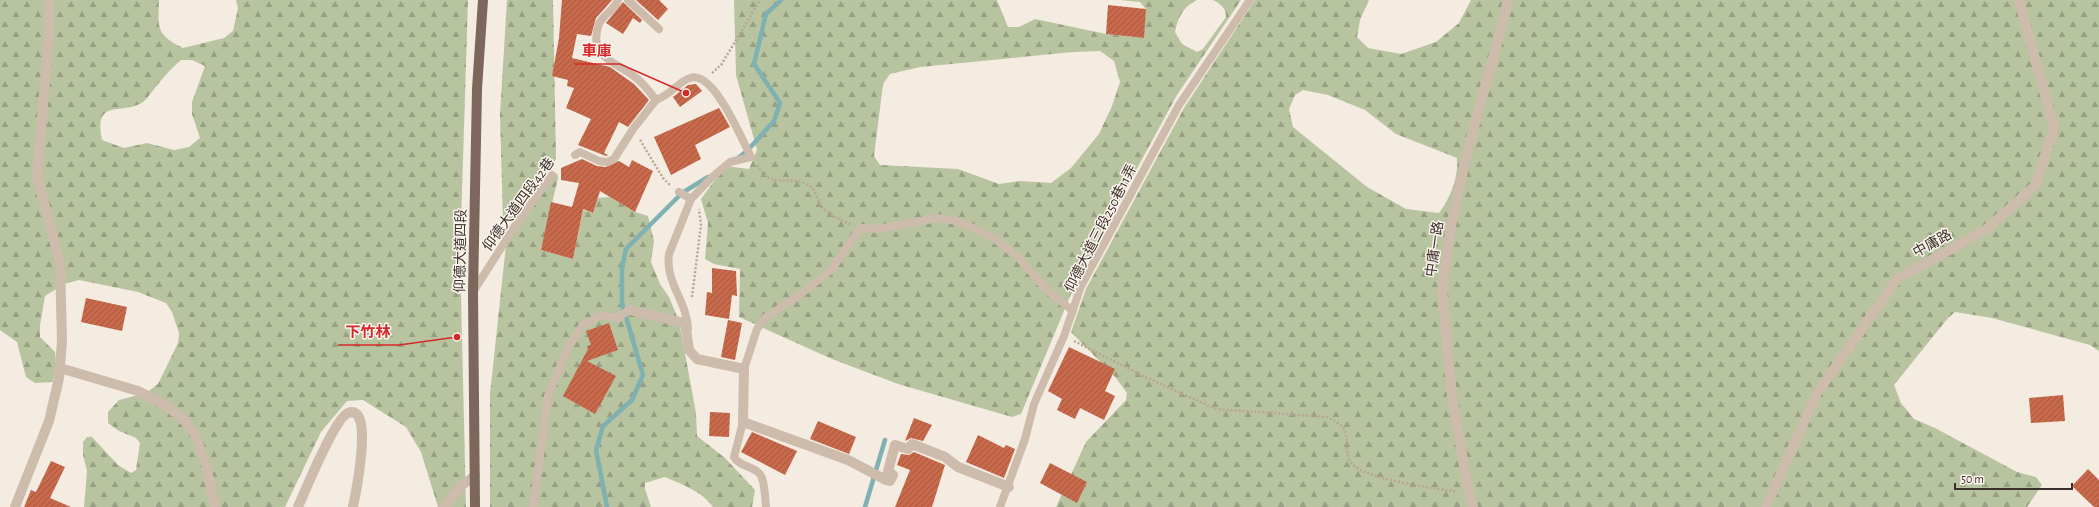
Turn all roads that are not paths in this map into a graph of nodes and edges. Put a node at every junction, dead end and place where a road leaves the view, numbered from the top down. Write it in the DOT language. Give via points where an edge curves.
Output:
graph roads {
  1 [pos="50,0"];
  2 [pos="483,0"];
  3 [pos="618,0"];
  4 [pos="628,0"];
  5 [pos="1250,0"];
  6 [pos="1506,0"];
  7 [pos="2020,0"];
  8 [pos="659,29"];
  9 [pos="656,100"];
  10 [pos="575,155"];
  11 [pos="552,175"];
  12 [pos="679,192"];
  13 [pos="690,198"];
  14 [pos="473,292"];
  15 [pos="629,310"];
  16 [pos="1073,311"];
  17 [pos="689,350"];
  18 [pos="60,368"];
  19 [pos="744,369"];
  20 [pos="743,422"];
  21 [pos="475,476"];
  22 [pos="1009,487"];
  23 [pos="475,505"];
  24 [pos="14,507"];
  25 [pos="215,507"];
  26 [pos="298,507"];
  27 [pos="353,507"];
  28 [pos="444,507"];
  29 [pos="533,507"];
  30 [pos="766,507"];
  31 [pos="1000,507"];
  32 [pos="1473,507"];
  33 [pos="1766,507"];
  1 -- 18 [label="street" via="36,177 60,264"];
  2 -- 14 [label="main road, 仰德大道四段" via="477,89"];
  3 -- 9 [label="lane" via="616,6 600,22 596,35 598,49 612,63 635,77"];
  4 -- 8 [label="lane"];
  5 -- 16 [label="lane, 仰德大道三段250巷11弄" via="1179,105 1081,286"];
  6 -- 32 [label="street, 中庸一路" via="1506,12 1450,226 1442,290 1452,396"];
  7 -- 33 [label="street, 中庸路" via="2054,128 2035,186 1987,229 1898,279 1817,393"];
  9 -- 10 [label="lane" via="614,159 607,162 580,152"];
  9 -- 13 [label="lane" via="665,97 688,78 697,77 704,80 729,110 751,157 730,162"];
  11 -- 14 [label="lane, 仰德大道四段42巷" via="515,226"];
  12 -- 13 [label="lane"];
  13 -- 17 [label="lane" via="668,263 670,277 682,303 688,325"];
  14 -- 21 [label="main road, 仰德大道四段"];
  15 -- 17 [label="street" via="685,322"];
  15 -- 29 [label="lane" via="618,318 601,315 582,326 567,350 548,396"];
  16 -- 19 [label="lane" via="1046,290 1020,259 995,239 969,226 937,218 878,229 860,228 832,269 765,318 757,329"];
  16 -- 22 [label="lane, 仰德大道三段250巷11弄" via="1034,404"];
  17 -- 19 [label="street" via="697,359"];
  18 -- 24 [label="street" via="49,421"];
  18 -- 25 [label="street" via="138,391 168,406 183,419 196,436"];
  19 -- 20 [label="street"];
  20 -- 22 [label="street" via="848,460 890,481 893,475 888,471 895,445 908,449 912,444 945,457 958,467"];
  20 -- 30 [label="lane" via="734,457 740,464 763,478"];
  21 -- 23 [label="main road, 仰德大道四段"];
  21 -- 28 [label="street" via="462,485"];
  22 -- 31 [label="lane, 仰德大道三段250巷11弄"];
  26 -- 27 [label="street" via="331,437 344,416 353,413 361,422 362,457"];
}
